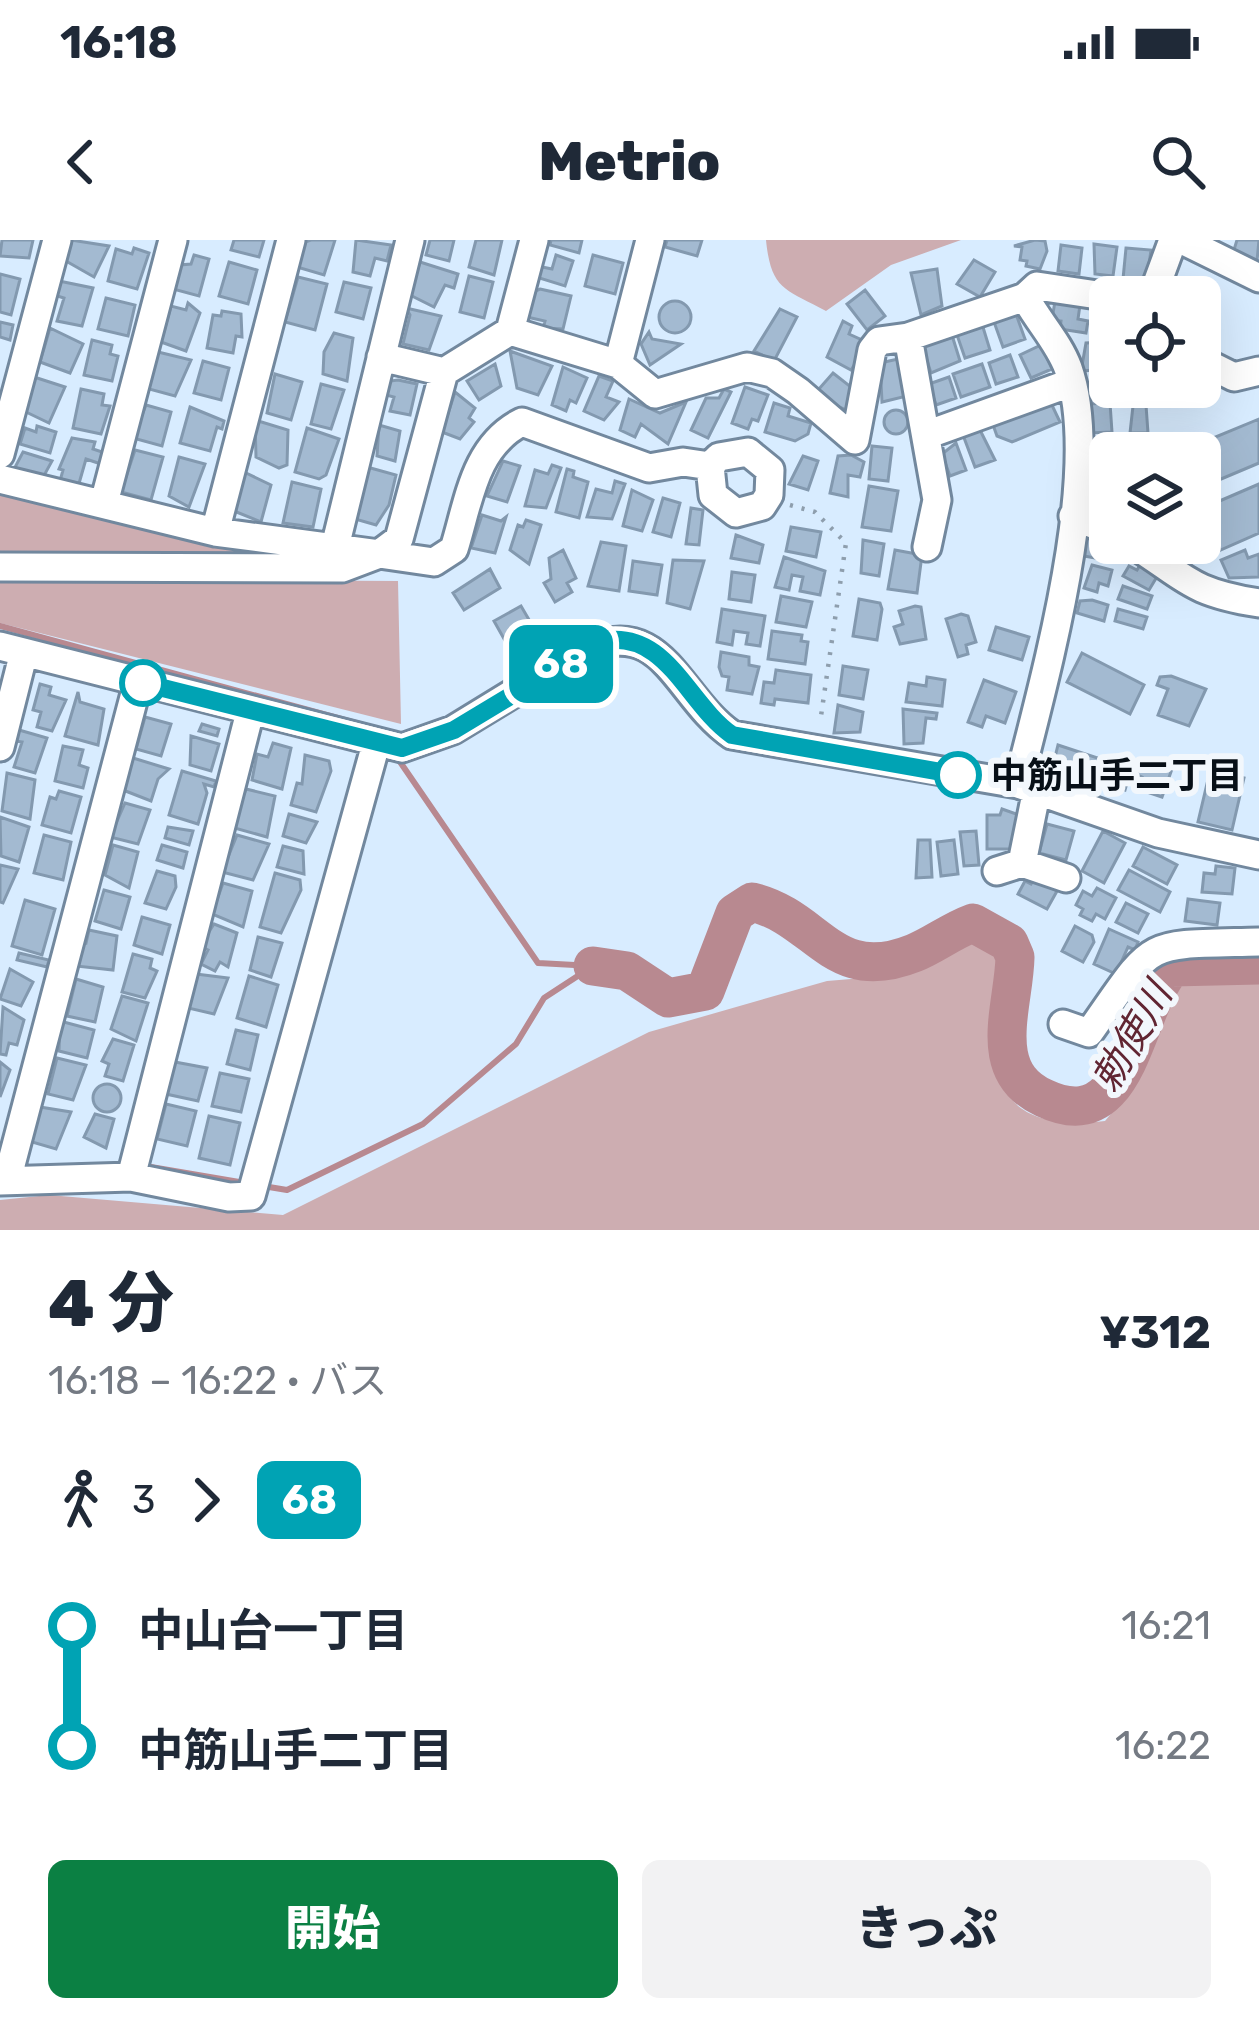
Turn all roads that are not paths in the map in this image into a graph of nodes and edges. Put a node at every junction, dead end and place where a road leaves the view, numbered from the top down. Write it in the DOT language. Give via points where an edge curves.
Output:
graph roads {
  1 [pos="57,240"];
  2 [pos="173,240"];
  3 [pos="291,240"];
  4 [pos="410,240"];
  5 [pos="534,240"];
  6 [pos="650,240"];
  7 [pos="1177,240"];
  8 [pos="1161,276"];
  9 [pos="1259,278"];
  10 [pos="1089,294"];
  11 [pos="1025,297"];
  12 [pos="510,331"];
  13 [pos="908,337"];
  14 [pos="381,357"];
  15 [pos="618,364"];
  16 [pos="1221,370"];
  17 [pos="1259,370"];
  18 [pos="444,372"];
  19 [pos="1070,383"];
  20 [pos="929,434"];
  21 [pos="0,454"];
  22 [pos="710,466"];
  23 [pos="0,479"];
  24 [pos="104,503"];
  25 [pos="1073,517"];
  26 [pos="1089,523"];
  27 [pos="215,532"];
  28 [pos="335,547"];
  29 [pos="927,547"];
  30 [pos="379,554"];
  31 [pos="1157,564"];
  32 [pos="0,567"];
  33 [pos="1259,603"];
  34 [pos="12,649"];
  35 [pos="138,682"];
  36 [pos="250,712"];
  37 [pos="376,744"];
  38 [pos="0,747"];
  39 [pos="1028,787"];
  40 [pos="1259,855"];
  41 [pos="1066,878"];
  42 [pos="1259,942"];
  43 [pos="1063,1024"];
  44 [pos="130,1177"];
  45 [pos="3,1181"];
  1 -- 21 [label="street"];
  2 -- 24 [label="street"];
  3 -- 27 [label="street"];
  4 -- 14 [label="street"];
  5 -- 12 [label="street"];
  6 -- 15 [label="street"];
  7 -- 8 [label="street"];
  7 -- 9 [label="street"];
  10 -- 11 [label="street" via="1037,286"];
  11 -- 13 [label="street"];
  11 -- 19 [label="street"];
  12 -- 15 [label="street"];
  12 -- 18 [label="street"];
  13 -- 15 [label="street" via="879,341 872,350 855,440 772,373 747,367 655,394"];
  13 -- 20 [label="street"];
  14 -- 18 [label="street"];
  14 -- 28 [label="street"];
  16 -- 17 [label="street" via="1234,377"];
  18 -- 30 [label="street" via="399,539"];
  19 -- 20 [label="street"];
  19 -- 25 [label="street" via="1079,471"];
  20 -- 29 [label="street" via="937,500"];
  22 -- 22 [label="street" via="748,452 770,470 767,499 747,513 722,507 708,482"];
  22 -- 30 [label="street" via="649,468 522,422 484,453 454,549 434,562"];
  23 -- 24 [label="street"];
  24 -- 27 [label="street"];
  25 -- 26 [label="street"];
  25 -- 39 [label="street"];
  27 -- 28 [label="street"];
  28 -- 30 [label="street"];
  30 -- 32 [label="street" via="342,568"];
  31 -- 33 [label="street" via="1216,597"];
  34 -- 35 [label="street"];
  34 -- 38 [label="street"];
  35 -- 36 [label="street"];
  35 -- 45 [label="street"];
  36 -- 37 [label="street"];
  36 -- 44 [label="street"];
  37 -- 39 [label="street" via="434,740 582,651 631,640 658,652 710,720 732,735"];
  37 -- 44 [label="street" via="251,1196"];
  39 -- 40 [label="street" via="1158,833"];
  39 -- 41 [label="street" via="1009,867"];
  42 -- 43 [label="street" via="1176,943 1147,954 1089,1033"];
  44 -- 45 [label="street"];
}
